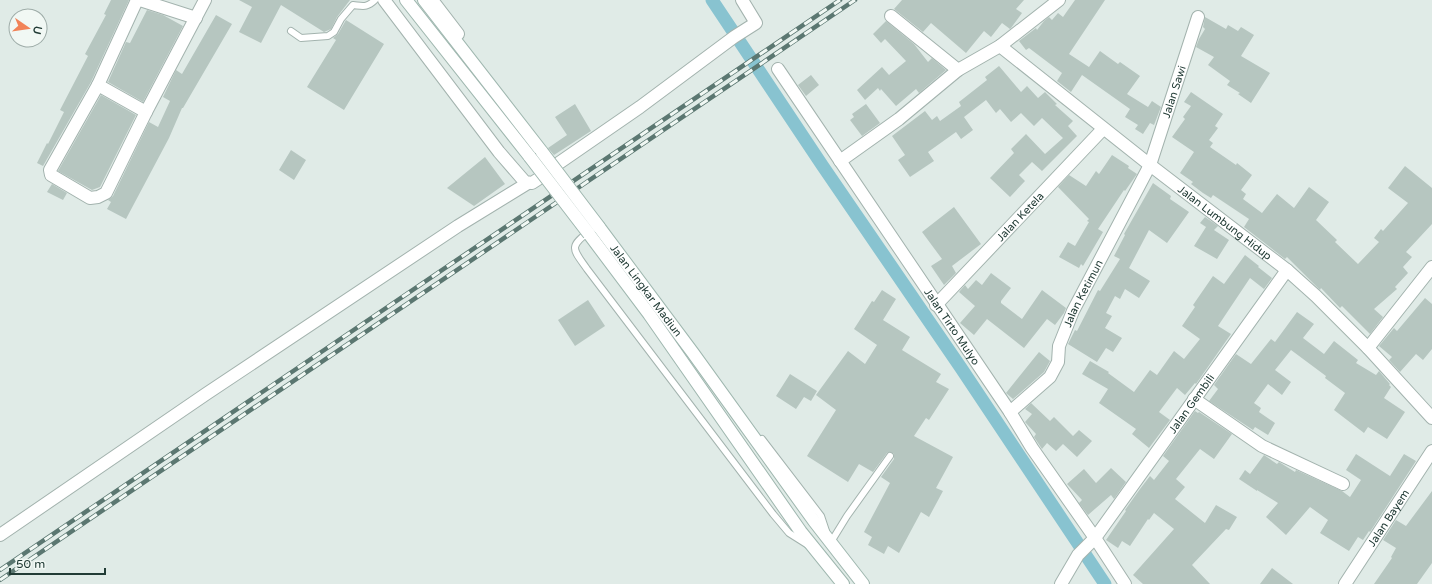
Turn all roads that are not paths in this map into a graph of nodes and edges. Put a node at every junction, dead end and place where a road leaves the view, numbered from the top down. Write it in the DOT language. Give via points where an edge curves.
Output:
graph roads {
  1 [pos="136,0"];
  2 [pos="140,0"];
  3 [pos="205,0"];
  4 [pos="375,0"];
  5 [pos="384,0"];
  6 [pos="406,0"];
  7 [pos="424,0"];
  8 [pos="432,0"];
  9 [pos="742,0"];
  10 [pos="1059,0"];
  11 [pos="891,16"];
  12 [pos="196,18"];
  13 [pos="1198,18"];
  14 [pos="291,31"];
  15 [pos="1000,46"];
  16 [pos="778,69"];
  17 [pos="958,70"];
  18 [pos="98,85"];
  19 [pos="146,112"];
  20 [pos="1103,128"];
  21 [pos="840,161"];
  22 [pos="556,165"];
  23 [pos="1150,165"];
  24 [pos="528,183"];
  25 [pos="1432,267"];
  26 [pos="1287,270"];
  27 [pos="936,304"];
  28 [pos="1368,348"];
  29 [pos="1194,399"];
  30 [pos="1010,412"];
  31 [pos="1432,418"];
  32 [pos="1432,451"];
  33 [pos="890,456"];
  34 [pos="1343,484"];
  35 [pos="0,535"];
  36 [pos="1094,539"];
  37 [pos="829,540"];
  38 [pos="814,549"];
  39 [pos="843,584"];
  40 [pos="863,584"];
  41 [pos="1061,584"];
  42 [pos="1125,584"];
  43 [pos="1344,584"];
  1 -- 18 [label="street"];
  2 -- 12 [label="street"];
  3 -- 12 [label="street"];
  4 -- 14 [label="lane" via="370,5 353,5 334,32 328,36 301,38"];
  5 -- 24 [label="street" via="499,152"];
  6 -- 38 [label="street, Jalan Lingkar Madiun, bridge" via="649,314"];
  7 -- 37 [label="street, Jalan Lingkar Madiun, bridge" via="599,226"];
  8 -- 22 [label="street"];
  9 -- 22 [label="street" via="756,23 640,108"];
  10 -- 15 [label="street"];
  11 -- 17 [label="street"];
  12 -- 19 [label="street"];
  13 -- 23 [label="street, Jalan Sawi"];
  15 -- 17 [label="street"];
  15 -- 20 [label="street, Jalan Lumbung Hidup"];
  16 -- 21 [label="street, Jalan Tirto Mulyo"];
  17 -- 21 [label="street" via="899,119"];
  18 -- 19 [label="street"];
  18 -- 19 [label="street" via="50,170 51,175 90,198 106,193"];
  20 -- 23 [label="street, Jalan Lumbung Hidup"];
  20 -- 27 [label="street, Jalan Ketela"];
  21 -- 27 [label="street, Jalan Tirto Mulyo"];
  22 -- 24 [label="street" via="532,183"];
  23 -- 26 [label="street, Jalan Lumbung Hidup"];
  23 -- 30 [label="street, Jalan Ketimun" via="1074,310 1058,346 1058,362 1050,377"];
  24 -- 35 [label="street" via="458,226 206,394"];
  25 -- 28 [label="street"];
  26 -- 28 [label="street, Jalan Lumbung Hidup"];
  26 -- 29 [label="street, Jalan Gembili"];
  27 -- 30 [label="street, Jalan Tirto Mulyo"];
  28 -- 31 [label="street, Jalan Lumbung Hidup"];
  29 -- 34 [label="street" via="1262,446"];
  29 -- 36 [label="street, Jalan Gembili"];
  30 -- 36 [label="street, Jalan Tirto Mulyo"];
  32 -- 43 [label="street, Jalan Bayem"];
  33 -- 37 [label="lane"];
  36 -- 41 [label="street, Jalan Gembili" via="1078,555"];
  36 -- 42 [label="street, Jalan Tirto Mulyo"];
  37 -- 38 [label="lane" via="821,516 611,234 602,225 591,230 578,240 575,252 789,533"];
  37 -- 40 [label="street, Jalan Lingkar Madiun"];
  38 -- 39 [label="street, Jalan Lingkar Madiun"];
}
